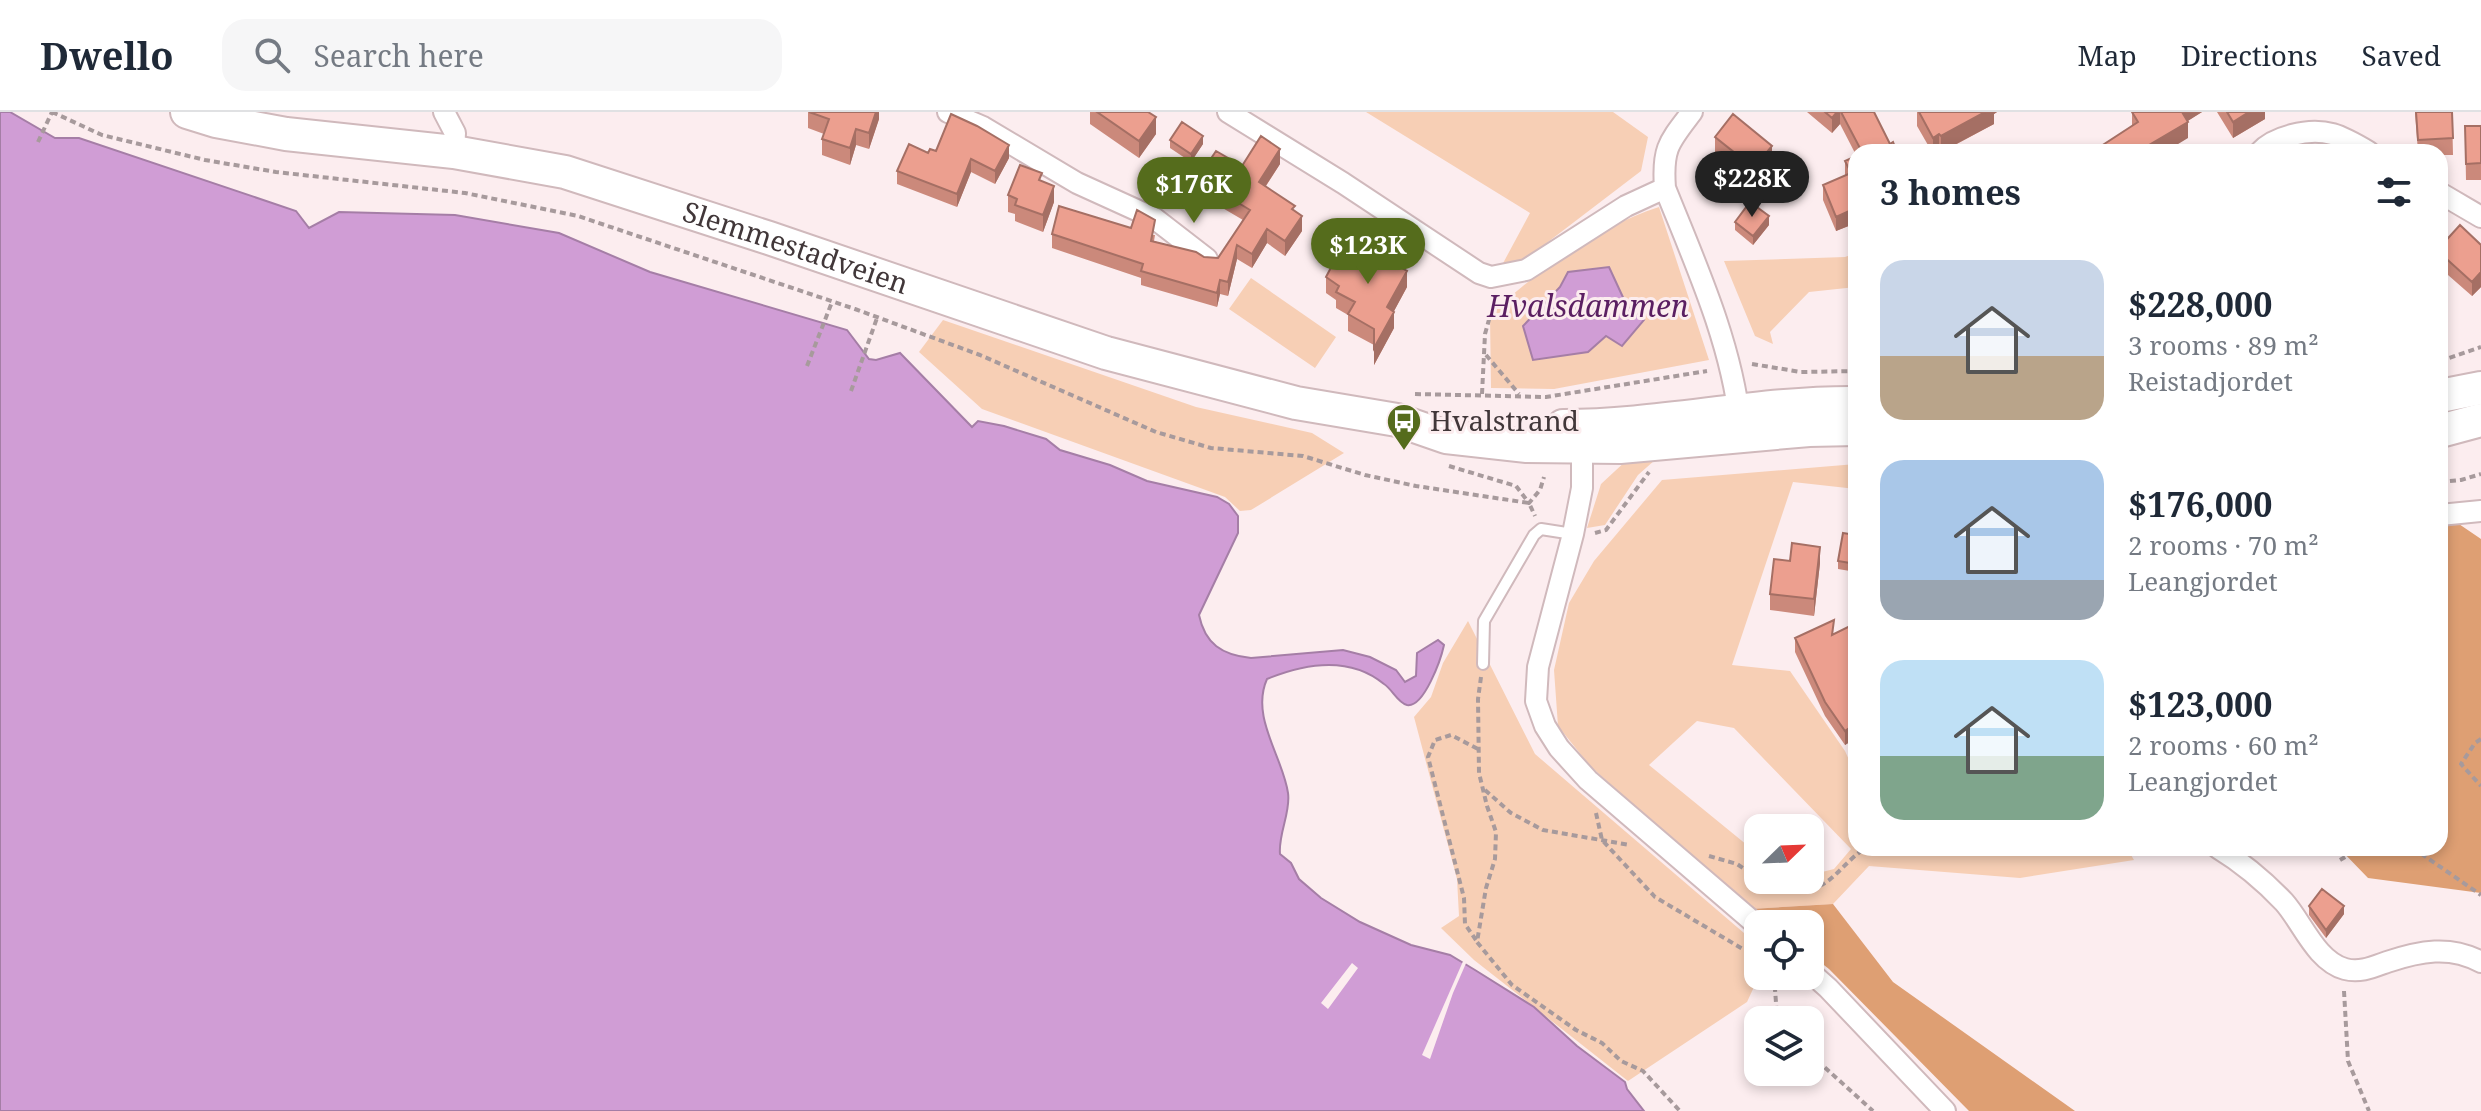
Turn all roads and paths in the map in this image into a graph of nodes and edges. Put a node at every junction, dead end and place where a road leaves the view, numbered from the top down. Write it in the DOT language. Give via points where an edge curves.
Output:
graph roads {
  1 [pos="52,112"];
  2 [pos="187,112"];
  3 [pos="444,112"];
  4 [pos="948,112"];
  5 [pos="1228,112"];
  6 [pos="1692,112"];
  7 [pos="38,142"];
  8 [pos="2270,144"];
  9 [pos="2355,144"];
  10 [pos="454,152"];
  11 [pos="1665,188"];
  12 [pos="2448,198"];
  13 [pos="2481,217"];
  14 [pos="1207,259"];
  15 [pos="1505,276"];
  16 [pos="832,302"];
  17 [pos="877,317"];
  18 [pos="2481,347"];
  19 [pos="1484,353"];
  20 [pos="2448,358"];
  21 [pos="1752,364"];
  22 [pos="807,366"];
  23 [pos="1707,371"];
  24 [pos="1848,371"];
  25 [pos="2481,388"];
  26 [pos="851,391"];
  27 [pos="1415,394"];
  28 [pos="1482,394"];
  29 [pos="2448,394"];
  30 [pos="1520,395"];
  31 [pos="1848,403"];
  32 [pos="2481,420"];
  33 [pos="1740,424"];
  34 [pos="1848,429"];
  35 [pos="2448,429"];
  36 [pos="1582,437"];
  37 [pos="1441,464"];
  38 [pos="1657,467"];
  39 [pos="2481,474"];
  40 [pos="1544,477"];
  41 [pos="2448,480"];
  42 [pos="1529,503"];
  43 [pos="2481,511"];
  44 [pos="2448,514"];
  45 [pos="1541,529"];
  46 [pos="1573,534"];
  47 [pos="1483,664"];
  48 [pos="2481,739"];
  49 [pos="1478,749"];
  50 [pos="1588,780"];
  51 [pos="2481,786"];
  52 [pos="1483,788"];
  53 [pos="1602,840"];
  54 [pos="1671,853"];
  55 [pos="1856,856"];
  56 [pos="2231,856"];
  57 [pos="2347,856"];
  58 [pos="2425,856"];
  59 [pos="2340,860"];
  60 [pos="1824,885"];
  61 [pos="2481,895"];
  62 [pos="1744,914"];
  63 [pos="1477,942"];
  64 [pos="1744,950"];
  65 [pos="2481,962"];
  66 [pos="2342,968"];
  67 [pos="1824,986"];
  68 [pos="1824,1067"];
  69 [pos="1680,1111"];
  70 [pos="1873,1111"];
  71 [pos="1945,1111"];
  72 [pos="2369,1111"];
  1 -- 7 [label="path"];
  1 -- 16 [label="path" via="102,135 205,160 465,193 578,216"];
  2 -- 10 [label="main road, Slemmestadveien" via="286,134"];
  3 -- 10 [label="street" via="455,133"];
  4 -- 14 [label="street" via="1077,183 1154,218"];
  5 -- 15 [label="street" via="1479,273"];
  6 -- 11 [label="street" via="1668,144"];
  8 -- 9 [label="street" via="2310,130"];
  10 -- 36 [label="main road, Slemmestadveien" via="592,179 1106,353 1296,403 1397,420 1446,415"];
  11 -- 15 [label="street" via="1626,206 1526,270"];
  11 -- 33 [label="street" via="1727,352"];
  12 -- 13 [label="street"];
  15 -- 19 [label="path" via="1485,334"];
  16 -- 17 [label="path"];
  16 -- 22 [label="path"];
  17 -- 26 [label="path"];
  17 -- 42 [label="path" via="980,355 1156,432 1211,448 1303,456 1416,486"];
  18 -- 20 [label="path"];
  19 -- 28 [label="path"];
  19 -- 30 [label="path"];
  21 -- 24 [label="path" via="1801,372"];
  23 -- 30 [label="path" via="1546,397"];
  25 -- 29 [label="main road"];
  27 -- 28 [label="path"];
  28 -- 30 [label="path"];
  31 -- 33 [label="main road, Slemmestadveien" via="1807,403"];
  32 -- 35 [label="main road"];
  33 -- 34 [label="main road, Slemmestadveien"];
  33 -- 36 [label="main road, Slemmestadveien" via="1620,447"];
  36 -- 46 [label="street" via="1582,488"];
  37 -- 42 [label="path" via="1516,486"];
  38 -- 46 [label="path" via="1606,530"];
  39 -- 41 [label="path"];
  40 -- 42 [label="path"];
  42 -- 45 [label="path"];
  43 -- 44 [label="street"];
  45 -- 46 [label="lane"];
  45 -- 47 [label="lane" via="1484,621"];
  46 -- 50 [label="street" via="1538,667 1536,701 1559,748"];
  47 -- 49 [label="path"];
  48 -- 51 [label="path" via="2461,764"];
  49 -- 52 [label="path"];
  49 -- 63 [label="path" via="1451,735 1435,740 1428,757 1464,898 1465,924"];
  50 -- 53 [label="path"];
  50 -- 54 [label="street"];
  52 -- 53 [label="path" via="1511,813 1543,830"];
  52 -- 63 [label="path" via="1496,832 1495,859"];
  53 -- 54 [label="path"];
  53 -- 64 [label="path" via="1655,897"];
  54 -- 62 [label="street"];
  55 -- 60 [label="path"];
  56 -- 66 [label="street" via="2286,904 2315,946"];
  57 -- 59 [label="path"];
  58 -- 61 [label="path"];
  63 -- 69 [label="path" via="1512,985 1643,1071"];
  65 -- 66 [label="street" via="2463,952 2438,950 2362,971"];
  66 -- 72 [label="path" via="2348,1061"];
  67 -- 71 [label="street"];
  68 -- 70 [label="path"];
}
